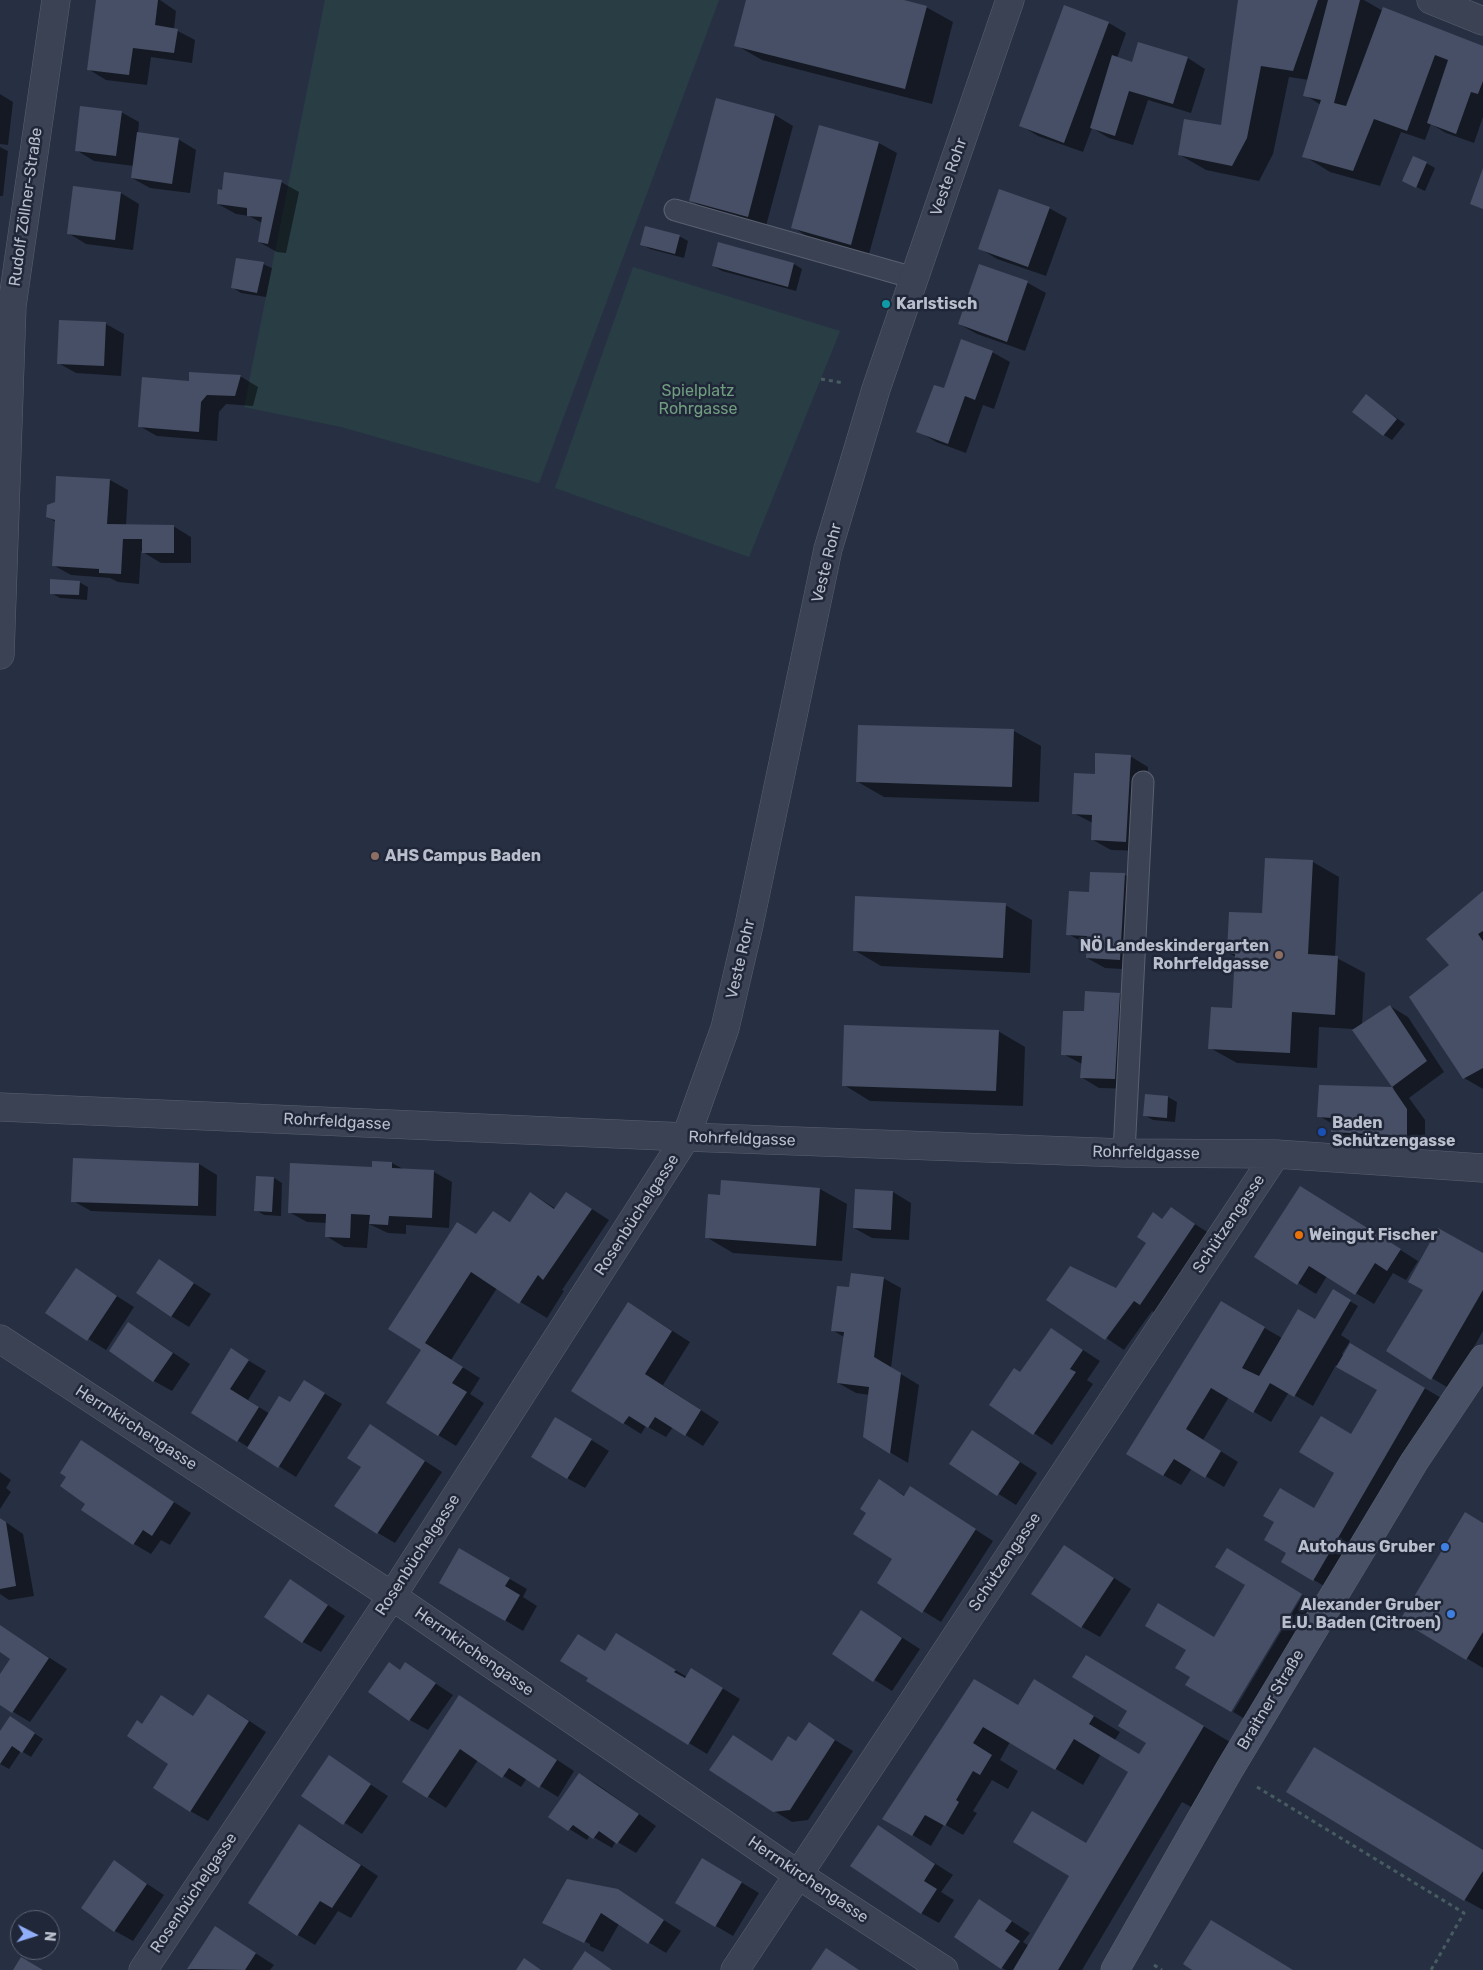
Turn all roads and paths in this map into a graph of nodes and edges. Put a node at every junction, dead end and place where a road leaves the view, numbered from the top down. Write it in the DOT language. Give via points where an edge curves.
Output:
graph roads {
  1 [pos="56,0"];
  2 [pos="1010,0"];
  3 [pos="1431,0"];
  4 [pos="1483,22"];
  5 [pos="675,210"];
  6 [pos="914,278"];
  7 [pos="0,655"];
  8 [pos="1142,782"];
  9 [pos="0,1107"];
  10 [pos="686,1137"];
  11 [pos="1124,1153"];
  12 [pos="1276,1154"];
  13 [pos="1483,1168"];
  14 [pos="0,1339"];
  15 [pos="1483,1359"];
  16 [pos="392,1596"];
  17 [pos="1229,1770"];
  18 [pos="797,1874"];
  19 [pos="143,1970"];
  20 [pos="735,1970"];
  21 [pos="944,1970"];
  22 [pos="1115,1970"];
  23 [pos="1431,1970"];
  1 -- 7 [label="street, Rudolf Zöllner-Straße" via="12,306"];
  2 -- 6 [label="street, Veste Rohr"];
  3 -- 4 [label="street"];
  5 -- 6 [label="lane"];
  6 -- 10 [label="street, Veste Rohr" via="876,389 828,549 725,1028"];
  8 -- 11 [label="lane"];
  9 -- 10 [label="street, Rohrfeldgasse"];
  10 -- 11 [label="street, Rohrfeldgasse"];
  10 -- 16 [label="street, Rosenbüchelgasse"];
  11 -- 12 [label="street, Rohrfeldgasse"];
  12 -- 13 [label="street, Rohrfeldgasse"];
  12 -- 18 [label="street, Schützengasse"];
  14 -- 16 [label="street, Herrnkirchengasse"];
  15 -- 17 [label="main road, Braitner Straße" via="1414,1462"];
  16 -- 18 [label="street, Herrnkirchengasse"];
  16 -- 19 [label="street, Rosenbüchelgasse"];
  17 -- 22 [label="main road, Braitner Straße"];
  17 -- 23 [label="path" via="1464,1914"];
  18 -- 20 [label="street, Schützengasse"];
  18 -- 21 [label="street, Herrnkirchengasse"];
}
